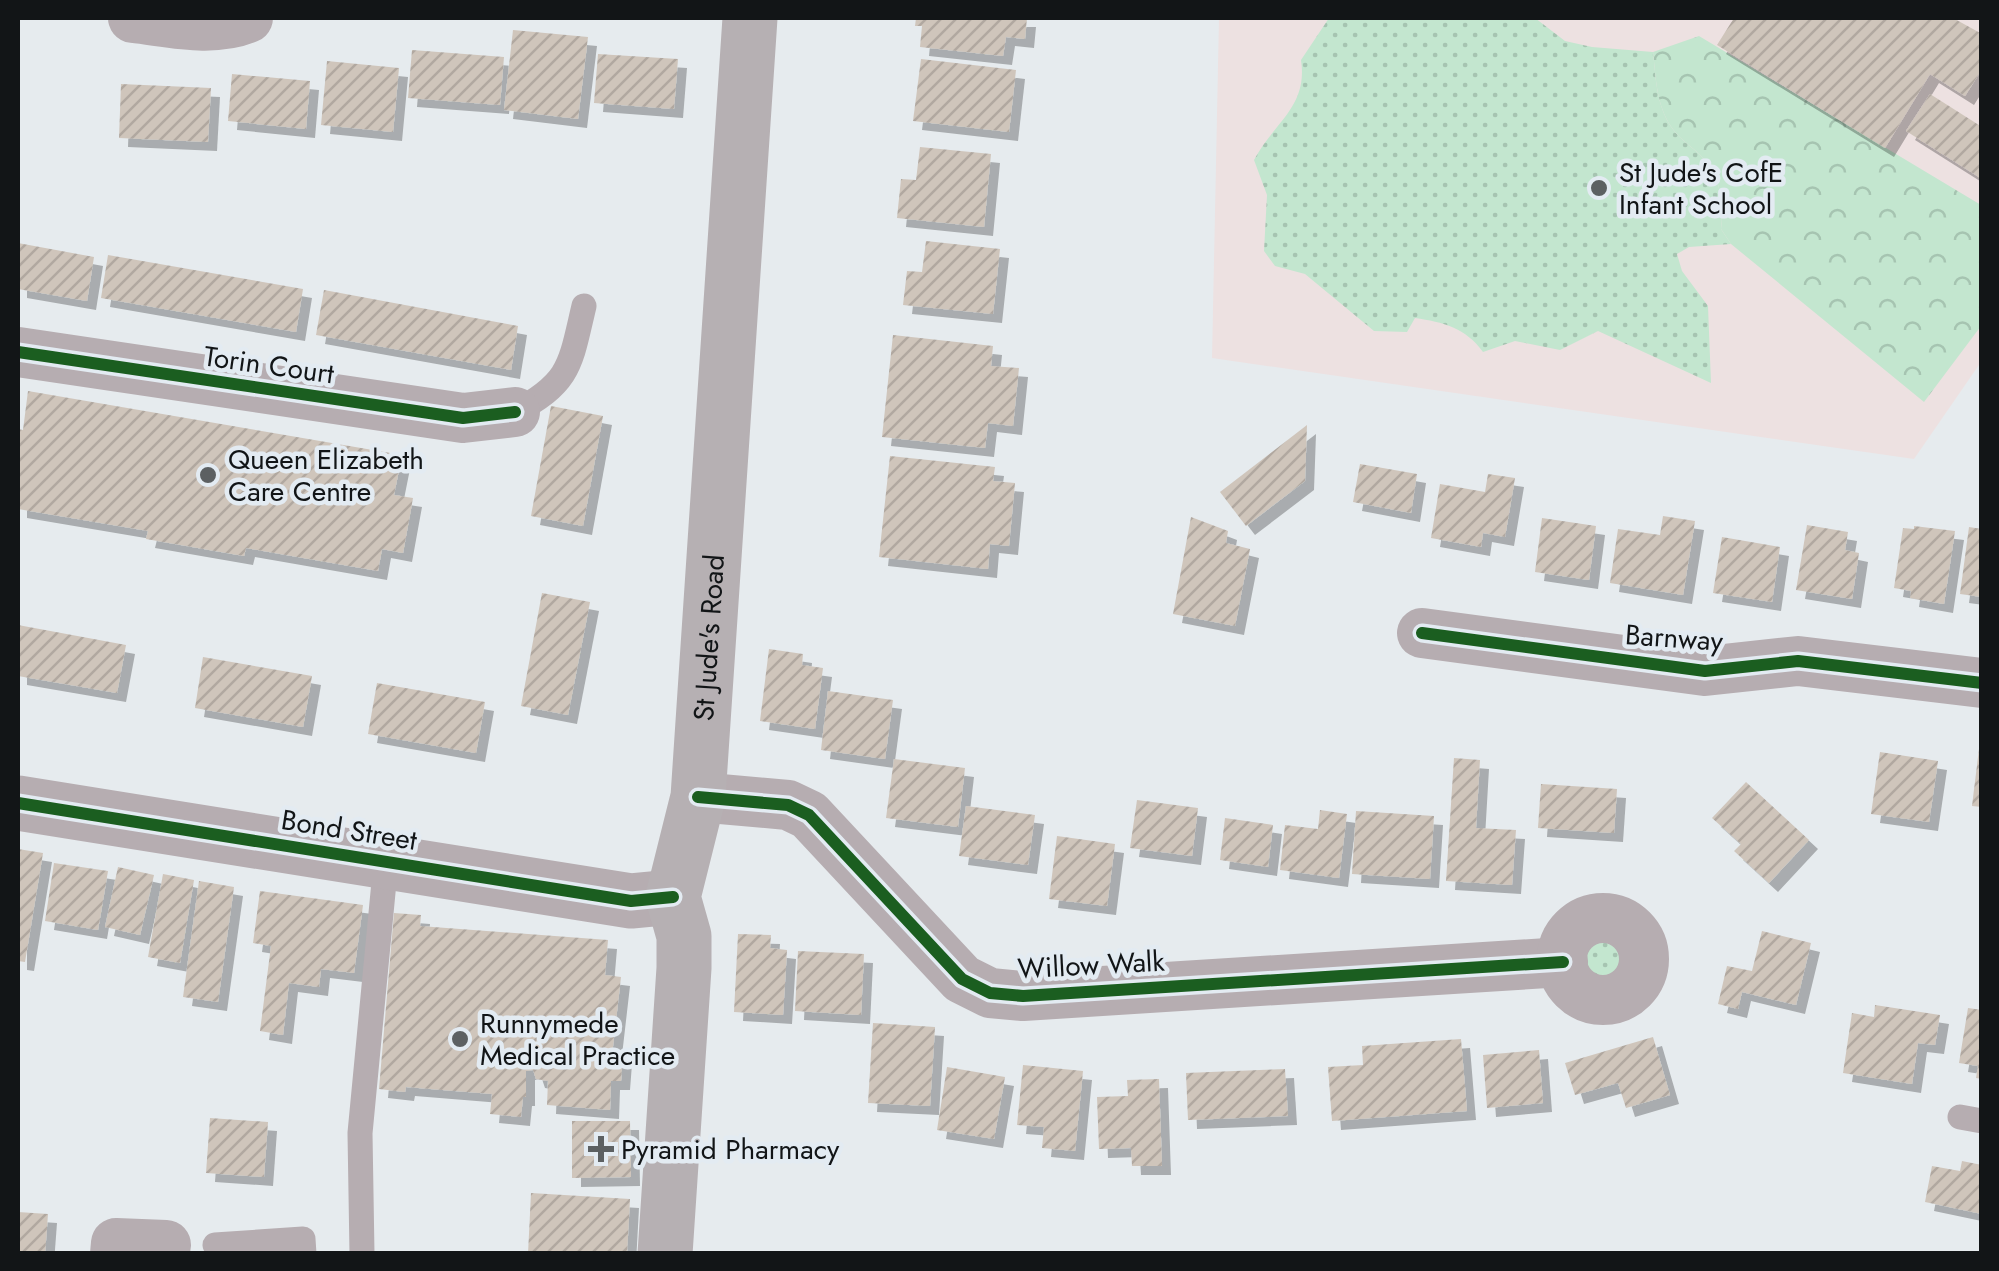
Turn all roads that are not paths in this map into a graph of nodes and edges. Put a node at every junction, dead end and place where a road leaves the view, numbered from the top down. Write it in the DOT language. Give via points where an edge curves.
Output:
graph roads {
  1 [pos="133,18"];
  2 [pos="248,18"];
  3 [pos="750,18"];
  4 [pos="584,306"];
  5 [pos="18,352"];
  6 [pos="515,412"];
  7 [pos="1422,633"];
  8 [pos="1982,683"];
  9 [pos="698,797"];
  10 [pos="18,802"];
  11 [pos="386,861"];
  12 [pos="673,897"];
  13 [pos="1562,962"];
  14 [pos="166,1245"];
  15 [pos="215,1245"];
  16 [pos="115,1254"];
  17 [pos="304,1254"];
  18 [pos="362,1254"];
  19 [pos="665,1254"];
  1 -- 2 [label="street" via="204,26"];
  3 -- 9 [label="main road, St Jude's Road"];
  4 -- 6 [label="lane" via="570,366 543,397"];
  5 -- 6 [label="street, Torin Court" via="463,418"];
  7 -- 8 [label="street, Barnway" via="1706,671 1798,661"];
  9 -- 12 [label="main road, St Jude's Road"];
  9 -- 13 [label="street, Willow Walk" via="788,805 809,816 962,979 990,993"];
  10 -- 11 [label="street, Bond Street"];
  11 -- 12 [label="street, Bond Street" via="630,901"];
  11 -- 18 [label="lane" via="360,1132"];
  12 -- 19 [label="main road, St Jude's Road" via="684,968"];
  14 -- 16 [label="street" via="116,1243"];
  15 -- 17 [label="lane" via="303,1239"];
}
